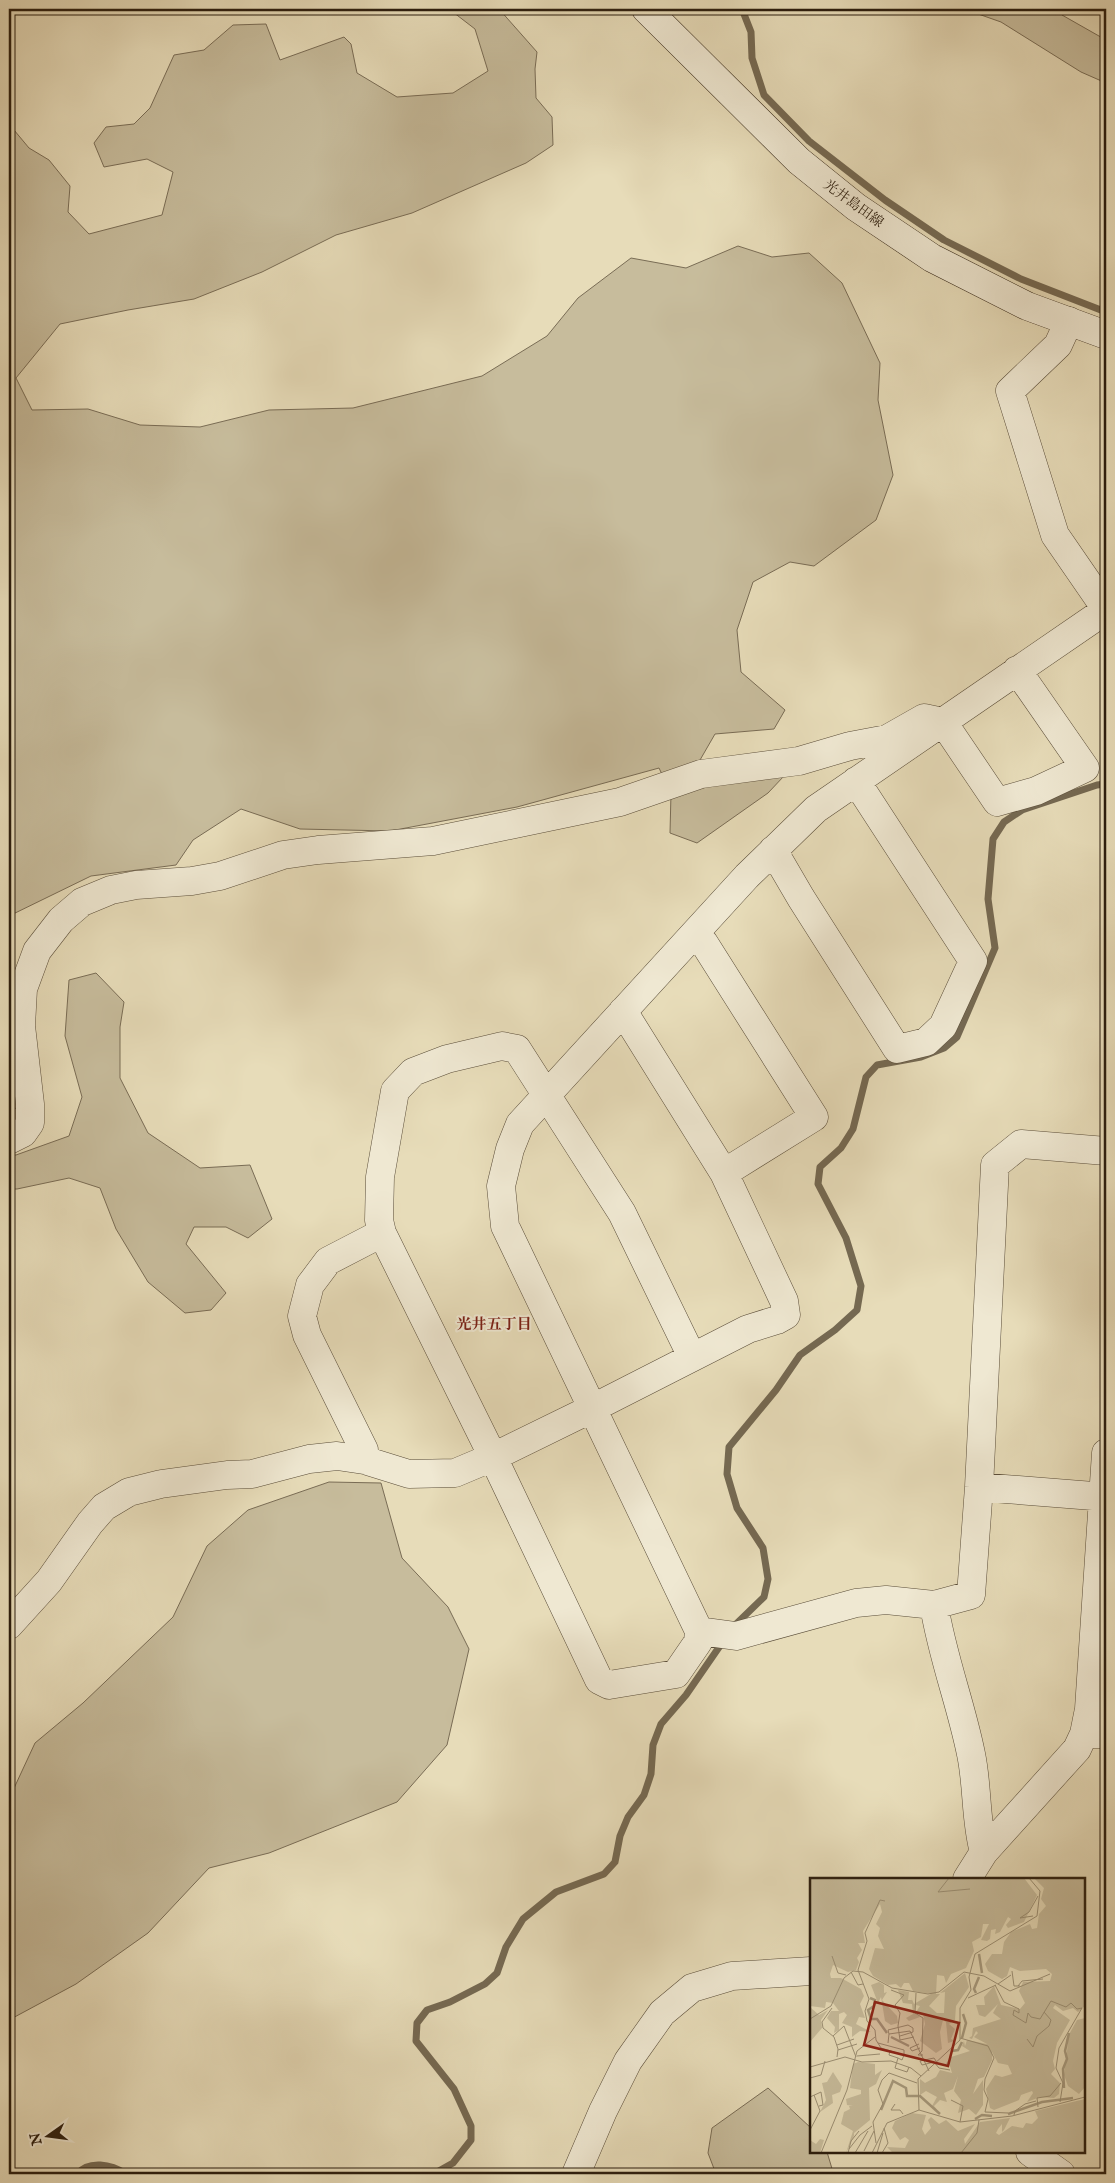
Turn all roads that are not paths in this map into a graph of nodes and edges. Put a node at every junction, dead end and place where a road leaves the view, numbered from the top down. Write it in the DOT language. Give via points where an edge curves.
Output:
graph roads {
  1 [pos="646,9"];
  2 [pos="1069,321"];
  3 [pos="1106,335"];
  4 [pos="1106,609"];
  5 [pos="1017,670"];
  6 [pos="943,722"];
  7 [pos="856,781"];
  8 [pos="773,850"];
  9 [pos="696,934"];
  10 [pos="623,1011"];
  11 [pos="547,1095"];
  12 [pos="9,1140"];
  13 [pos="1106,1151"];
  14 [pos="724,1173"];
  15 [pos="382,1233"];
  16 [pos="692,1358"];
  17 [pos="593,1408"];
  18 [pos="1106,1454"];
  19 [pos="493,1457"];
  20 [pos="364,1460"];
  21 [pos="979,1487"];
  22 [pos="1105,1497"];
  23 [pos="934,1605"];
  24 [pos="9,1625"];
  25 [pos="717,1633"];
  26 [pos="1095,1734"];
  27 [pos="984,1852"];
  28 [pos="967,1878"];
  29 [pos="810,1971"];
  30 [pos="1031,2153"];
  31 [pos="576,2174"];
  32 [pos="1061,2174"];
  1 -- 2 [label="street, 光井島田線" via="799,161 856,207 932,258 1027,306"];
  2 -- 3 [label="street, 光井島田線"];
  2 -- 4 [label="street" via="1058,345 1010,391 1055,535"];
  4 -- 5 [label="street"];
  5 -- 6 [label="street"];
  5 -- 6 [label="street" via="1084,768 1036,791 997,802"];
  6 -- 7 [label="street"];
  6 -- 12 [label="street" via="924,718 887,739 799,761 701,774 620,802 441,840 284,855 220,876 136,885 111,890 82,902 61,920 37,950 23,989 21,1026 30,1123 23,1133"];
  7 -- 8 [label="street" via="816,810"];
  7 -- 8 [label="street" via="973,961 944,1026 926,1042 897,1049"];
  8 -- 9 [label="street"];
  9 -- 10 [label="street"];
  9 -- 14 [label="street" via="814,1117"];
  10 -- 11 [label="street"];
  10 -- 14 [label="street"];
  11 -- 15 [label="street" via="517,1049 502,1046 446,1059 412,1072 395,1090 380,1177 379,1220"];
  11 -- 16 [label="street" via="622,1213"];
  11 -- 17 [label="street" via="520,1124 510,1149 501,1186 505,1226"];
  13 -- 21 [label="street" via="1021,1144 994,1165"];
  14 -- 16 [label="street" via="784,1301 786,1315 748,1329"];
  15 -- 19 [label="street"];
  15 -- 20 [label="street" via="328,1261 310,1285 302,1316 307,1335 364,1450"];
  16 -- 17 [label="street"];
  17 -- 19 [label="street"];
  17 -- 25 [label="street"];
  18 -- 22 [label="street"];
  19 -- 20 [label="street" via="455,1473 408,1474"];
  19 -- 25 [label="street" via="599,1680 609,1685 676,1674 698,1642"];
  20 -- 24 [label="street" via="337,1456 308,1459 252,1474 161,1484 130,1492 104,1507 49,1581"];
  21 -- 22 [label="street"];
  21 -- 23 [label="street" via="971,1595"];
  22 -- 26 [label="street" via="1089,1709"];
  23 -- 25 [label="street" via="886,1600 856,1603"];
  23 -- 27 [label="street" via="972,1757 978,1832"];
  26 -- 27 [label="street" via="1076,1749"];
  27 -- 28 [label="street"];
  29 -- 31 [label="street" via="732,1976 692,1988 662,2013 628,2061"];
  30 -- 32 [label="street"];
}
